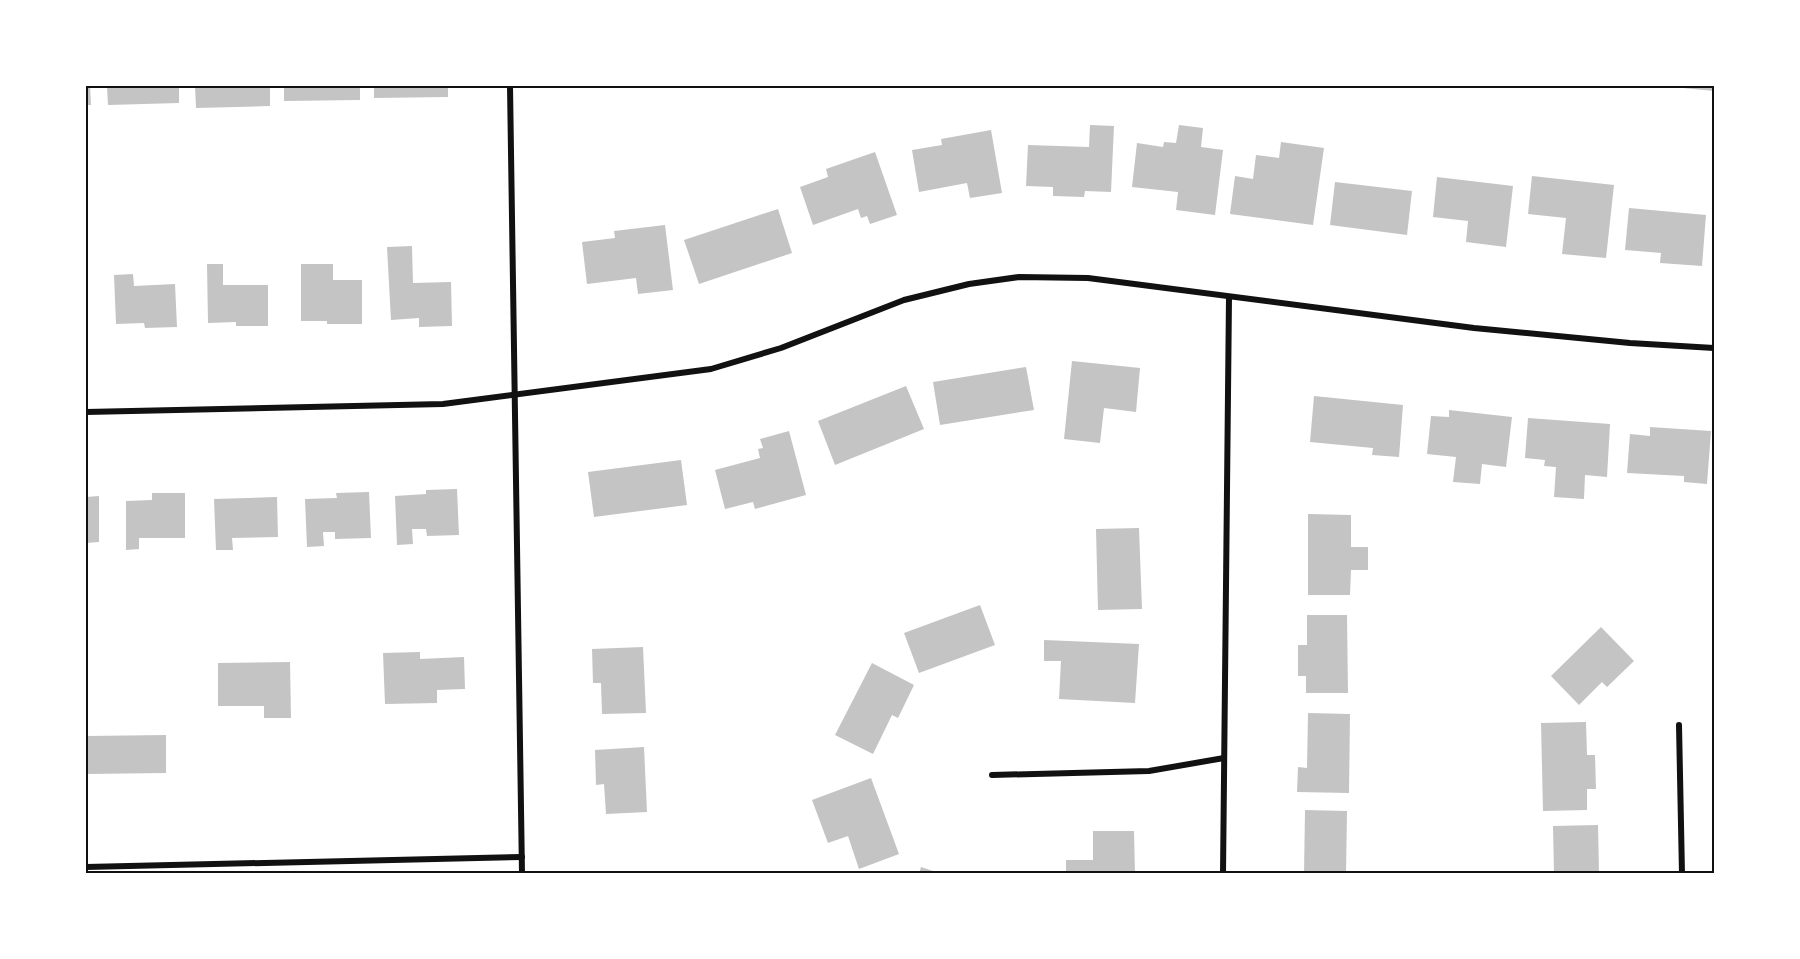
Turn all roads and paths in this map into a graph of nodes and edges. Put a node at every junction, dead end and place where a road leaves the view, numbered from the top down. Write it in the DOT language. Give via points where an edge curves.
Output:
graph roads {
  1 [pos="510,86"];
  2 [pos="1229,297"];
  3 [pos="1714,348"];
  4 [pos="515,394"];
  5 [pos="86,412"];
  6 [pos="1679,725"];
  7 [pos="1224,758"];
  8 [pos="992,775"];
  9 [pos="522,858"];
  10 [pos="86,867"];
  11 [pos="522,873"];
  12 [pos="1223,873"];
  13 [pos="1682,873"];
  1 -- 4 [label="street"];
  2 -- 3 [label="street" via="1474,328"];
  2 -- 4 [label="street" via="1088,278 1019,277 904,300 781,348 711,369"];
  2 -- 7 [label="street"];
  4 -- 5 [label="street" via="443,404"];
  4 -- 9 [label="street"];
  6 -- 13 [label="street"];
  7 -- 8 [label="street" via="1149,771"];
  7 -- 12 [label="street"];
  9 -- 10 [label="street"];
  9 -- 11 [label="street"];
}
